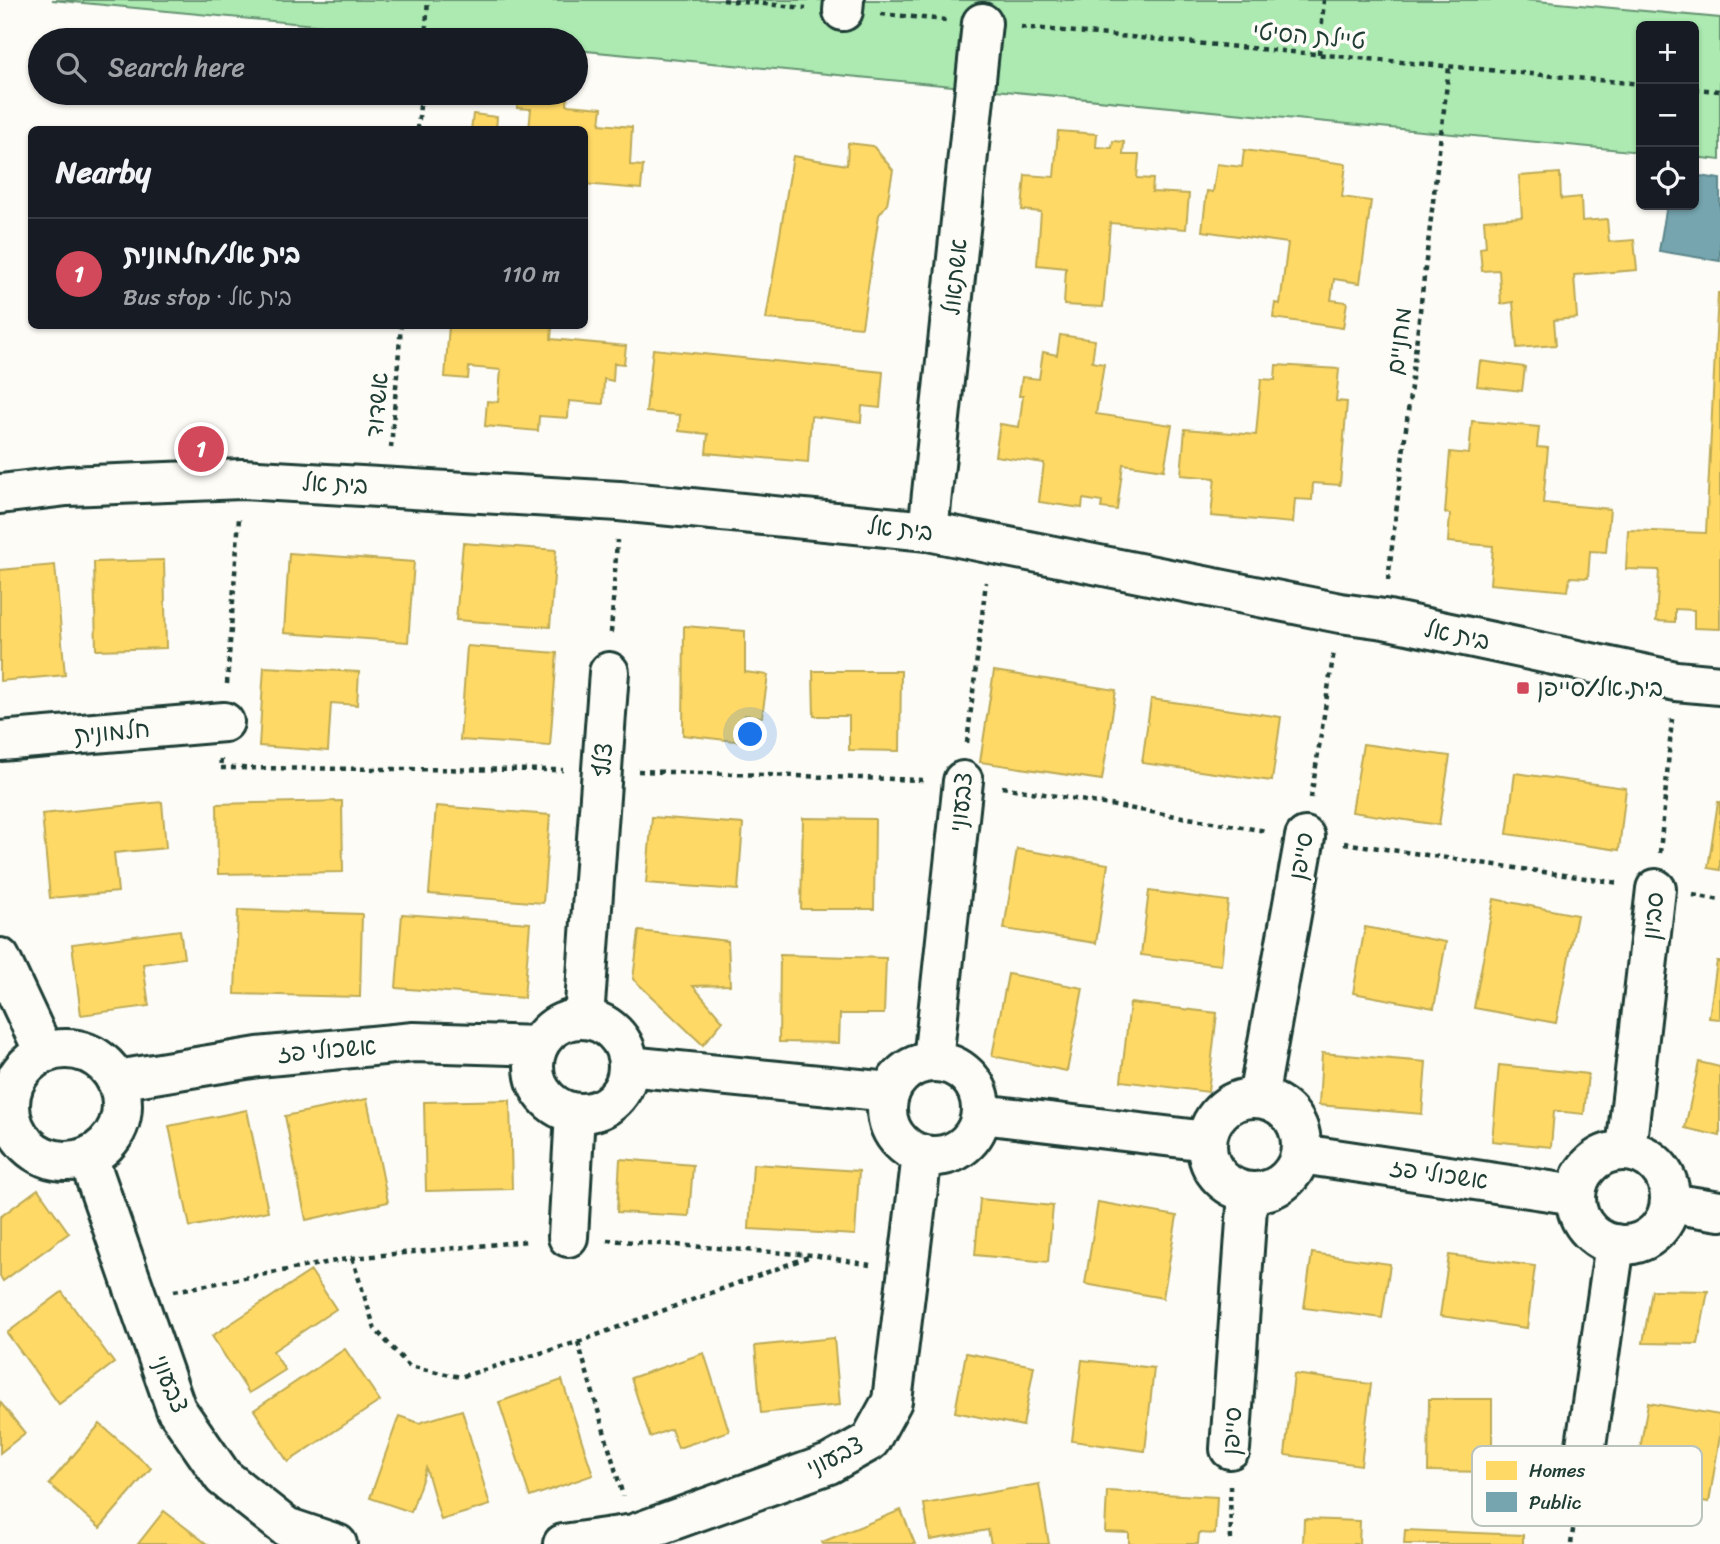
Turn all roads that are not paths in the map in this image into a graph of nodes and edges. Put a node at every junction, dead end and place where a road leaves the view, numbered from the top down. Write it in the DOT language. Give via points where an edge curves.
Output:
graph roads {
  1 [pos="982,23"];
  2 [pos="0,473"];
  3 [pos="67,485"];
  4 [pos="0,494"];
  5 [pos="928,531"];
  6 [pos="609,672"];
  7 [pos="1720,685"];
  8 [pos="224,722"];
  9 [pos="0,741"];
  10 [pos="963,781"];
  11 [pos="1305,837"];
  12 [pos="1656,889"];
  13 [pos="0,958"];
  14 [pos="584,1018"];
  15 [pos="538,1046"];
  16 [pos="44,1052"];
  17 [pos="933,1061"];
  18 [pos="628,1066"];
  19 [pos="117,1080"];
  20 [pos="890,1092"];
  21 [pos="1258,1098"];
  22 [pos="575,1113"];
  23 [pos="981,1114"];
  24 [pos="8,1136"];
  25 [pos="1207,1141"];
  26 [pos="1626,1150"];
  27 [pos="1301,1154"];
  28 [pos="922,1155"];
  29 [pos="88,1157"];
  30 [pos="1248,1192"];
  31 [pos="1576,1195"];
  32 [pos="1670,1203"];
  33 [pos="1720,1211"];
  34 [pos="568,1237"];
  35 [pos="1615,1244"];
  36 [pos="1586,1446"];
  37 [pos="1230,1449"];
  38 [pos="337,1544"];
  39 [pos="563,1544"];
  1 -- 5 [label="street, אשתאול"];
  2 -- 3 [label="street, בית אל"];
  3 -- 4 [label="street, בית אל"];
  3 -- 5 [label="street, בית אל" via="242,479 619,501"];
  5 -- 7 [label="street, בית אל" via="1676,681"];
  6 -- 14 [label="street, צלף"];
  8 -- 9 [label="street, חלמונית"];
  10 -- 17 [label="street, צבעוני"];
  11 -- 21 [label="street, סייפן"];
  12 -- 26 [label="street, סביון"];
  13 -- 16 [label="street"];
  14 -- 15 [label="street" via="557,1025"];
  14 -- 18 [label="street" via="610,1028 620,1039"];
  15 -- 19 [label="street, אשכולי פז" via="414,1042 258,1057"];
  15 -- 22 [label="street" via="534,1060 540,1089 561,1109"];
  16 -- 19 [label="street" via="78,1049 94,1055"];
  16 -- 24 [label="street" via="16,1077 10,1094"];
  17 -- 20 [label="street" via="907,1070"];
  17 -- 23 [label="street" via="949,1064 974,1083"];
  18 -- 20 [label="street"];
  18 -- 22 [label="street" via="626,1079 612,1101"];
  19 -- 29 [label="street" via="122,1098 115,1133"];
  20 -- 28 [label="street" via="886,1107 895,1138"];
  21 -- 25 [label="street" via="1230,1104 1219,1114"];
  21 -- 27 [label="street" via="1287,1111 1301,1138"];
  22 -- 34 [label="street"];
  23 -- 25 [label="street"];
  23 -- 28 [label="street" via="978,1128 961,1149 935,1157"];
  24 -- 29 [label="street" via="47,1158 71,1161"];
  25 -- 30 [label="street" via="1208,1156 1222,1181"];
  26 -- 31 [label="street" via="1598,1158 1579,1180"];
  26 -- 32 [label="street" via="1654,1162 1664,1174"];
  27 -- 30 [label="street" via="1292,1173 1276,1188"];
  27 -- 31 [label="street, אשכולי פז"];
  28 -- 39 [label="street, צבעוני" via="892,1401 870,1441 829,1464 634,1534"];
  29 -- 38 [label="street, צבעוני" via="176,1409 223,1477 286,1527"];
  30 -- 37 [label="street, סייפן"];
  31 -- 35 [label="street" via="1577,1209 1590,1232"];
  32 -- 33 [label="street"];
  32 -- 35 [label="street" via="1657,1231 1644,1240"];
  35 -- 36 [label="street"];
}
